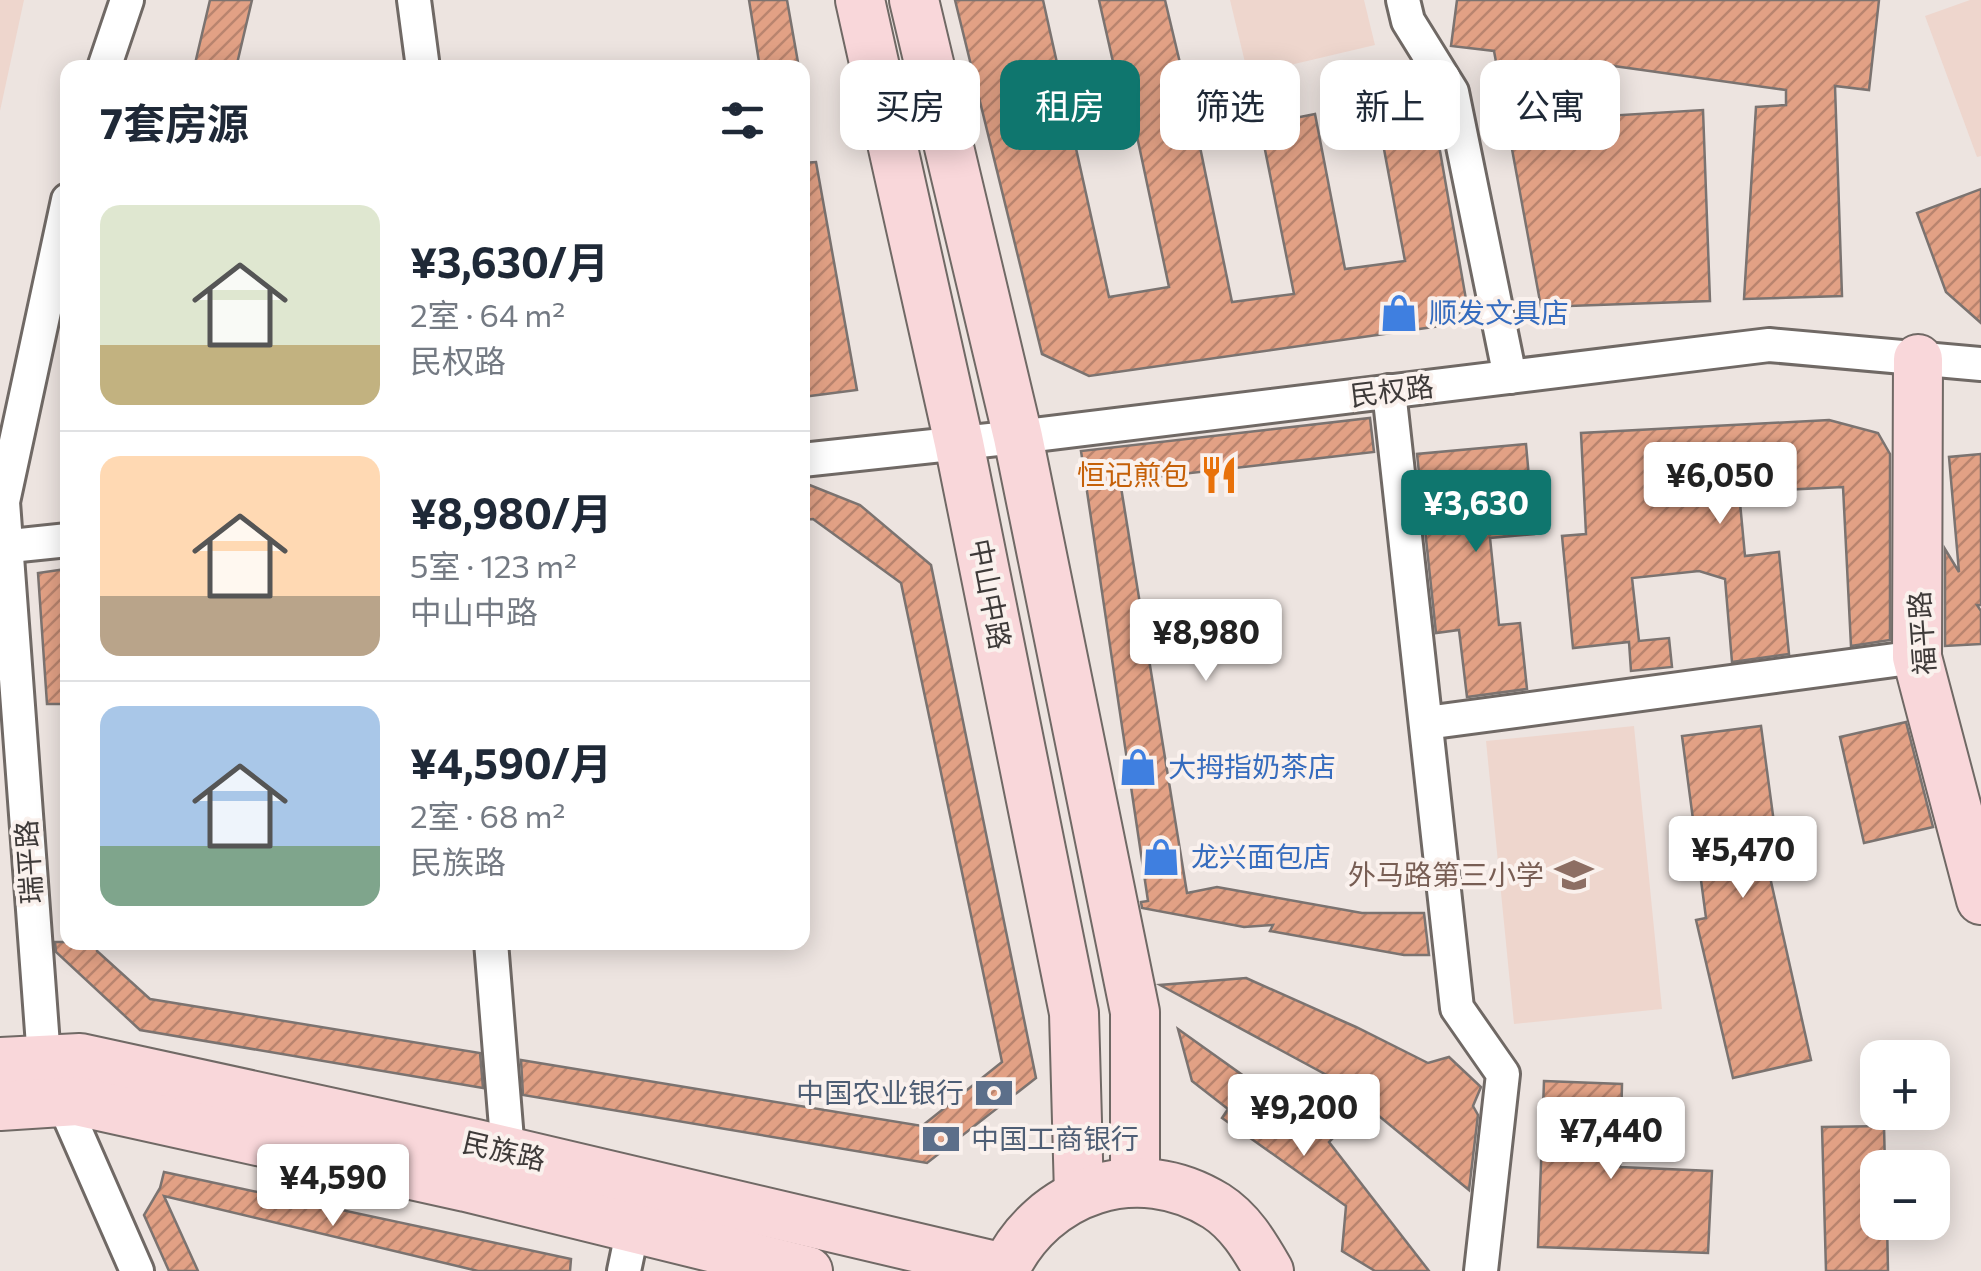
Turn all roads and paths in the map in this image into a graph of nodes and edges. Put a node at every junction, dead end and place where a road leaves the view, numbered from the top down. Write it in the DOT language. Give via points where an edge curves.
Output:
graph roads {
  1 [pos="127,0"];
  2 [pos="414,0"];
  3 [pos="860,0"];
  4 [pos="914,0"];
  5 [pos="1403,0"];
  6 [pos="107,60"];
  7 [pos="422,60"];
  8 [pos="60,237"];
  9 [pos="1918,358"];
  10 [pos="1981,364"];
  11 [pos="1510,377"];
  12 [pos="1389,392"];
  13 [pos="1018,437"];
  14 [pos="960,443"];
  15 [pos="810,459"];
  16 [pos="60,541"];
  17 [pos="3,547"];
  18 [pos="1918,657"];
  19 [pos="1426,722"];
  20 [pos="1981,900"];
  21 [pos="492,950"];
  22 [pos="22,1061"];
  23 [pos="64,1102"];
  24 [pos="0,1106"];
  25 [pos="508,1152"];
  26 [pos="1135,1182"];
  27 [pos="1079,1194"];
  28 [pos="628,1250"];
  29 [pos="1004,1270"];
  30 [pos="137,1271"];
  31 [pos="808,1271"];
  32 [pos="1269,1271"];
  33 [pos="1480,1271"];
  1 -- 6 [label="street"];
  2 -- 7 [label="street"];
  3 -- 14 [label="main road, 中山中路"];
  4 -- 13 [label="main road"];
  5 -- 11 [label="street" via="1452,92"];
  8 -- 17 [label="street, 瑞平路" via="2,502"];
  9 -- 10 [label="street, 民权路"];
  9 -- 11 [label="street, 民权路" via="1768,346"];
  9 -- 18 [label="main road, 福平路"];
  11 -- 12 [label="street, 民权路"];
  12 -- 13 [label="street, 民权路"];
  12 -- 19 [label="street"];
  13 -- 14 [label="street, 民权路"];
  13 -- 26 [label="main road" via="1136,1012"];
  14 -- 15 [label="street, 民权路"];
  14 -- 27 [label="main road, 中山中路" via="1074,1012"];
  16 -- 17 [label="street"];
  17 -- 22 [label="street, 瑞平路"];
  18 -- 19 [label="street"];
  18 -- 20 [label="main road, 福平路"];
  19 -- 33 [label="street" via="1457,1008 1503,1074"];
  21 -- 25 [label="street"];
  22 -- 23 [label="street, 瑞平路"];
  22 -- 25 [label="main road, 民族路" via="80,1058"];
  23 -- 24 [label="main road, 民族路"];
  23 -- 28 [label="main road, 民族路" via="466,1187"];
  23 -- 30 [label="street, 瑞平路"];
  25 -- 29 [label="main road, 民族路"];
  26 -- 27 [label="main road"];
  26 -- 32 [label="main road" via="1178,1188 1218,1207 1250,1237"];
  27 -- 29 [label="main road" via="1048,1212"];
  28 -- 31 [label="main road, 民族路"];
}
